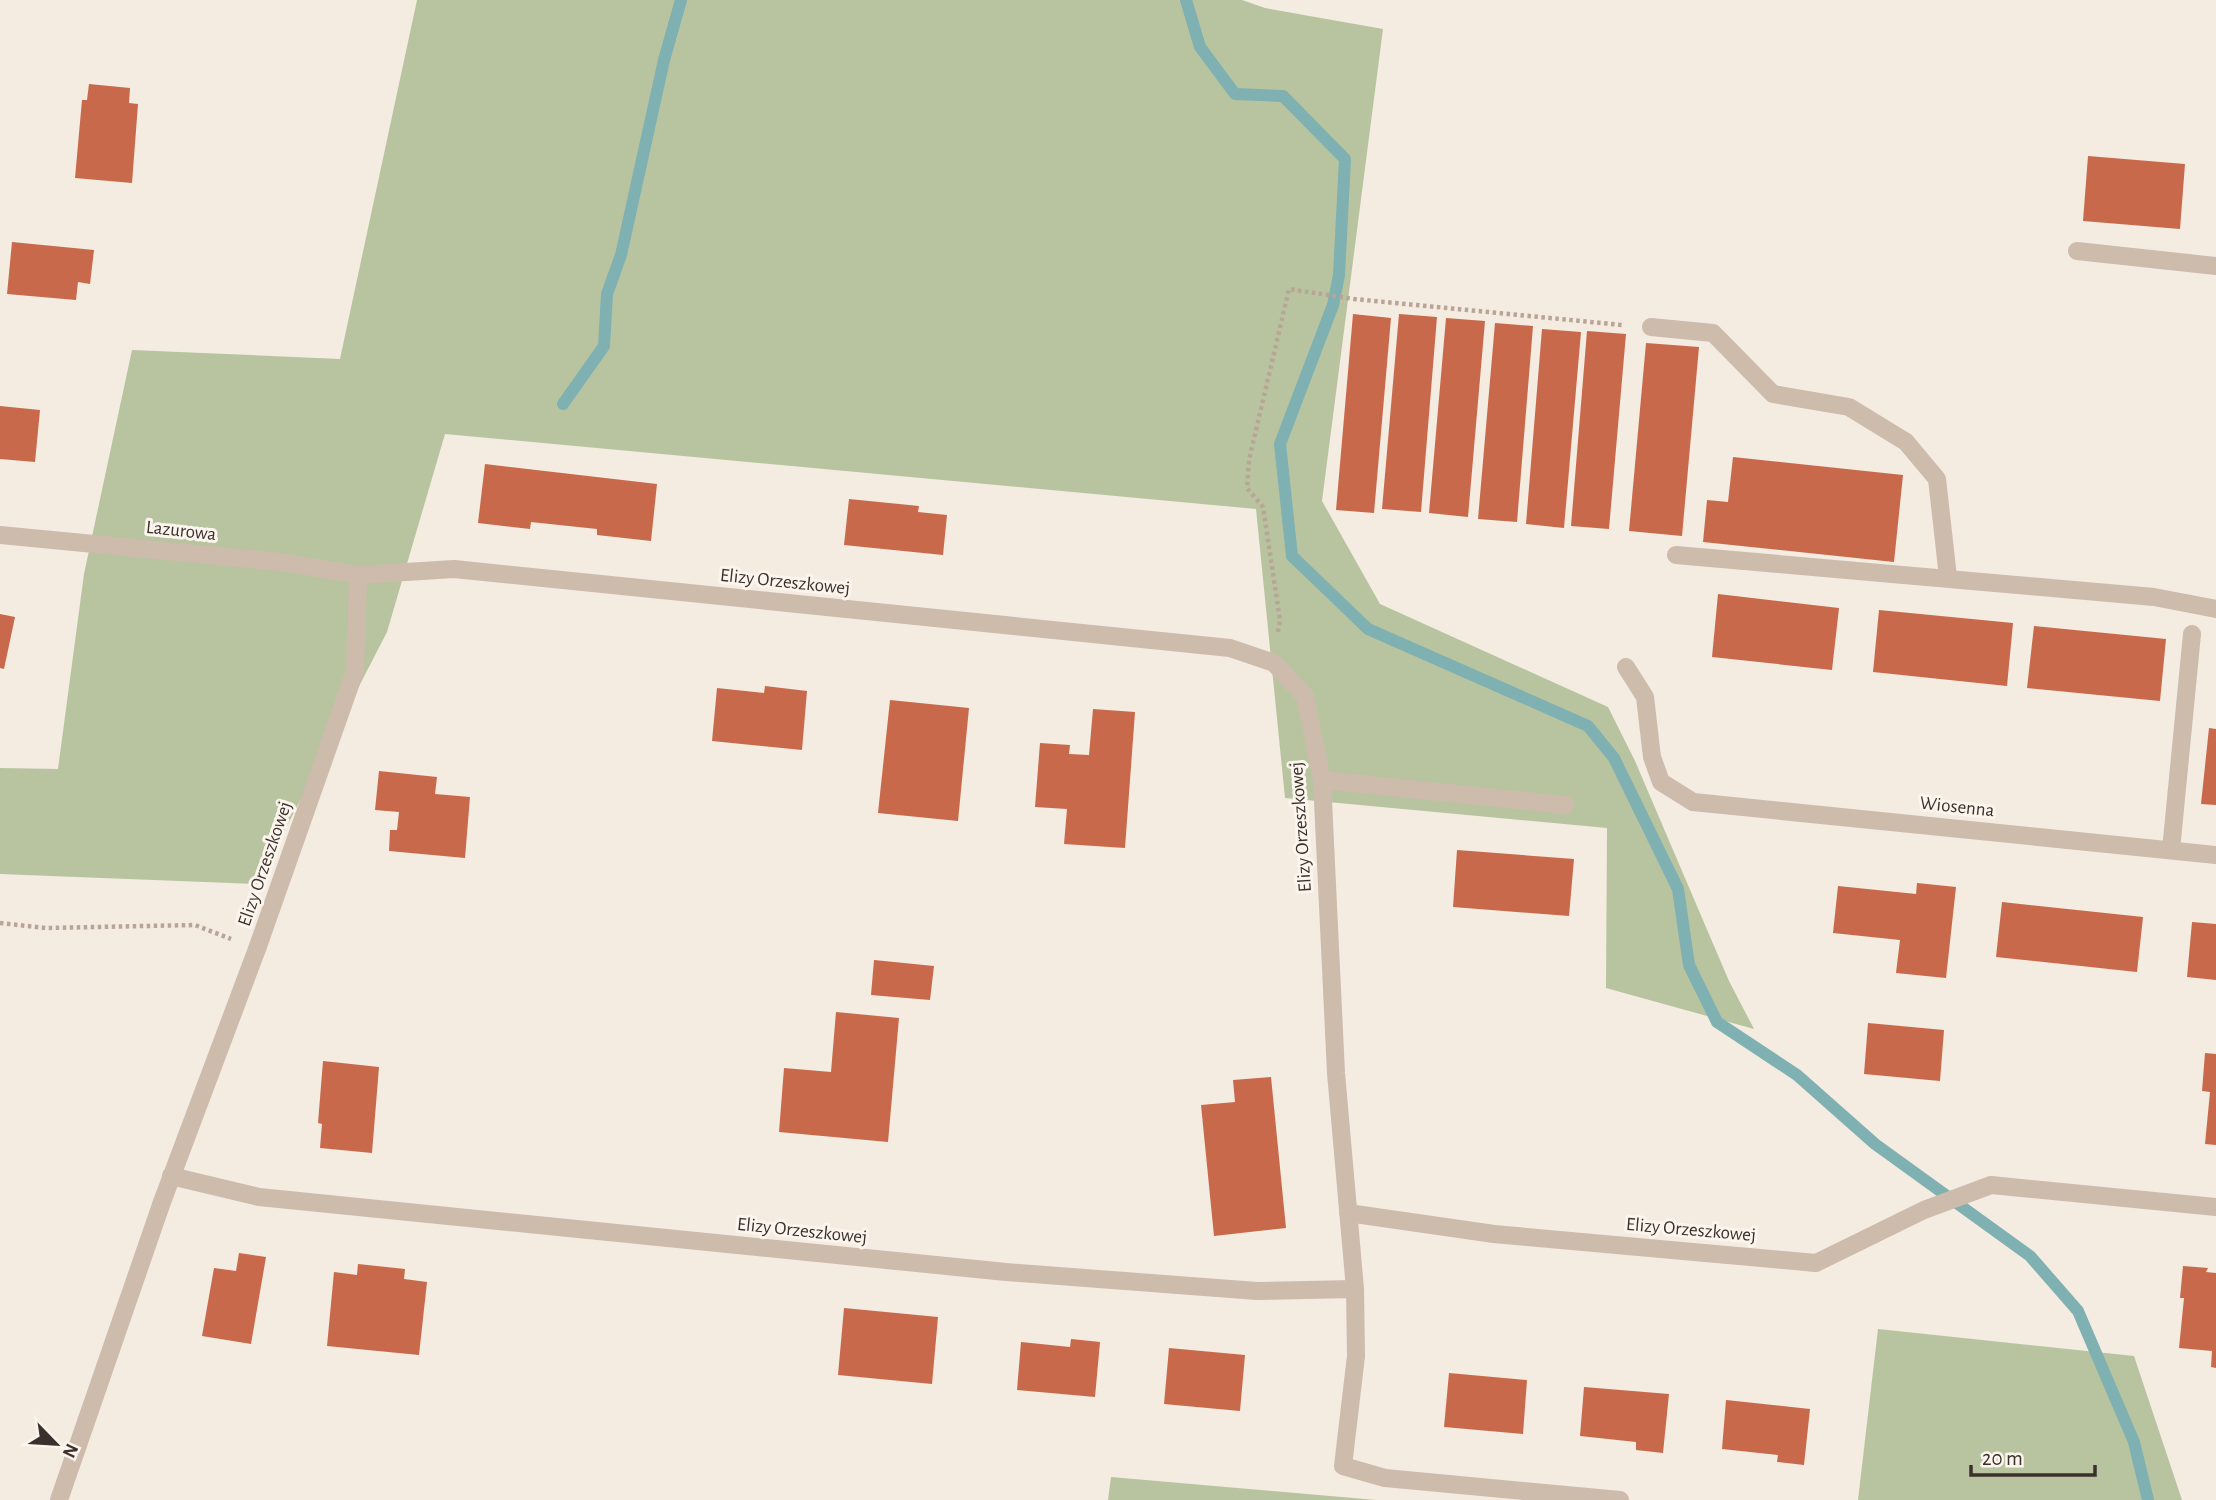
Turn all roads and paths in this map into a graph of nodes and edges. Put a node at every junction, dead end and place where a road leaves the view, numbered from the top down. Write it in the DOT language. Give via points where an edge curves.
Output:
graph roads {
  1 [pos="2077,251"];
  2 [pos="2216,266"];
  3 [pos="1651,327"];
  4 [pos="0,535"];
  5 [pos="1676,555"];
  6 [pos="358,575"];
  7 [pos="1948,577"];
  8 [pos="2216,609"];
  9 [pos="2192,634"];
  10 [pos="1275,663"];
  11 [pos="1626,667"];
  12 [pos="1322,780"];
  13 [pos="1565,805"];
  14 [pos="2171,850"];
  15 [pos="2216,855"];
  16 [pos="0,923"];
  17 [pos="257,949"];
  18 [pos="171,1176"];
  19 [pos="2216,1207"];
  20 [pos="1348,1213"];
  21 [pos="1355,1289"];
  22 [pos="59,1500"];
  23 [pos="1620,1500"];
  1 -- 2 [label="street"];
  3 -- 7 [label="street" via="1713,334 1773,394 1849,407 1906,442 1937,479"];
  3 -- 10 [label="path" via="1289,289 1249,460 1247,488 1263,508 1280,620"];
  4 -- 6 [label="street, Lazurowa" via="281,562"];
  5 -- 7 [label="street"];
  6 -- 10 [label="street, Elizy Orzeszkowej" via="454,569 1230,648"];
  6 -- 17 [label="street, Elizy Orzeszkowej" via="355,671"];
  7 -- 8 [label="street" via="2154,597"];
  9 -- 14 [label="street"];
  10 -- 12 [label="street, Elizy Orzeszkowej" via="1305,696"];
  11 -- 14 [label="street, Wiosenna" via="1645,697 1652,757 1661,782 1693,802"];
  12 -- 13 [label="street"];
  12 -- 20 [label="street, Elizy Orzeszkowej" via="1336,1073"];
  14 -- 15 [label="street, Wiosenna"];
  16 -- 17 [label="path" via="46,928 195,925"];
  17 -- 18 [label="street, Elizy Orzeszkowej"];
  18 -- 21 [label="street, Elizy Orzeszkowej" via="259,1197 1006,1272 1257,1292"];
  18 -- 22 [label="street, Elizy Orzeszkowej"];
  19 -- 20 [label="street, Elizy Orzeszkowej" via="1991,1185 1935,1206 1816,1263 1494,1234"];
  20 -- 21 [label="street, Elizy Orzeszkowej"];
  21 -- 23 [label="street" via="1356,1356 1343,1466 1385,1478"];
}
